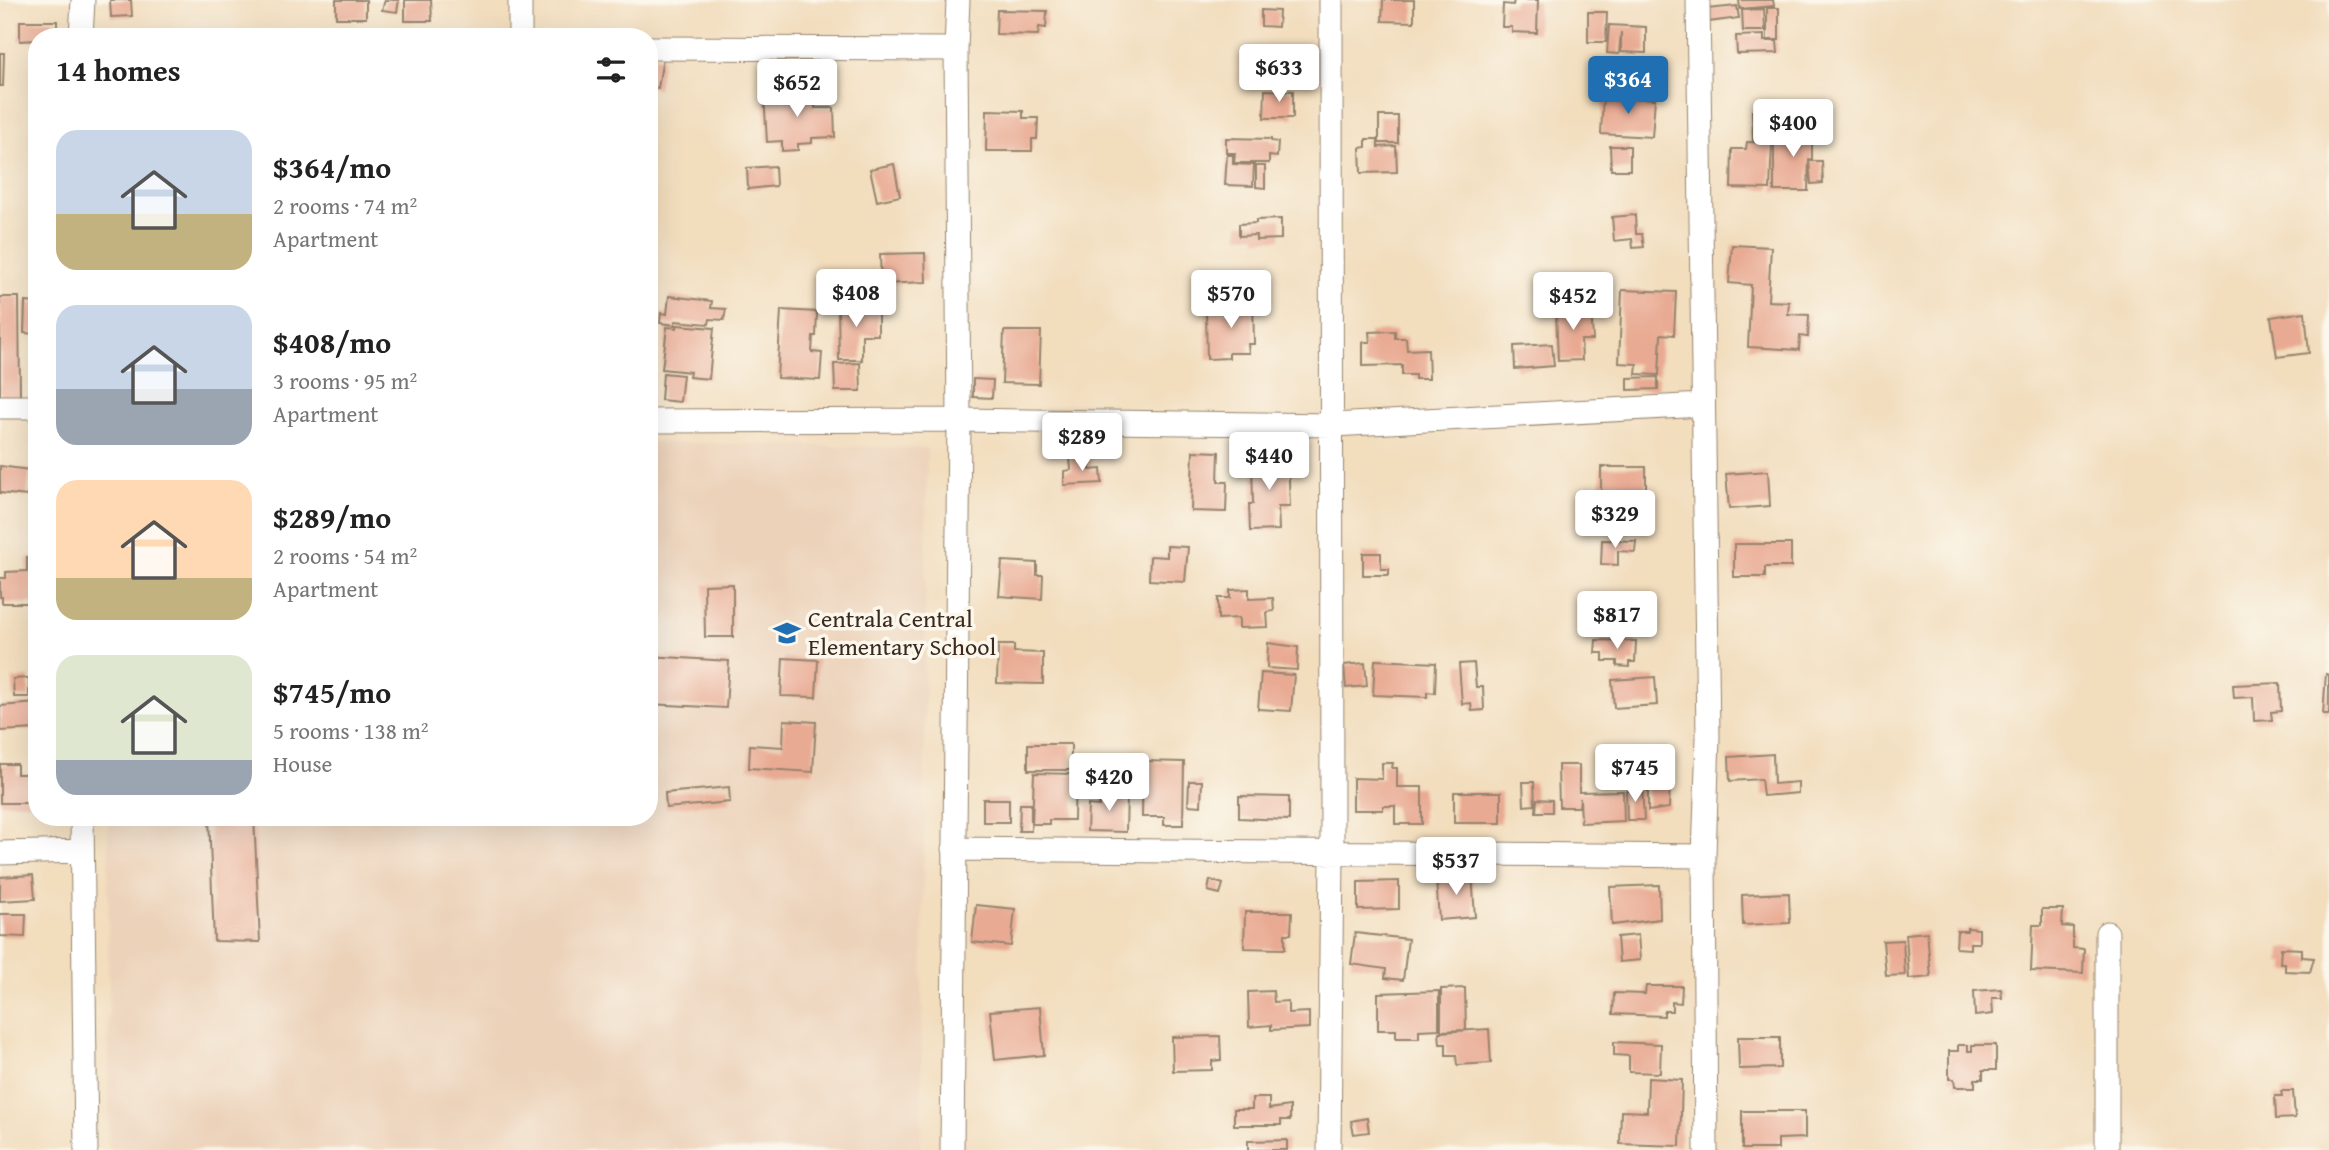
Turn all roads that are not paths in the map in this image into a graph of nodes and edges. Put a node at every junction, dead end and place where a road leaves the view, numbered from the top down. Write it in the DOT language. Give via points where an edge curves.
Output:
graph roads {
  1 [pos="83,0"];
  2 [pos="520,0"];
  3 [pos="958,0"];
  4 [pos="1331,0"];
  5 [pos="1698,0"];
  6 [pos="81,28"];
  7 [pos="520,28"];
  8 [pos="658,48"];
  9 [pos="957,49"];
  10 [pos="1703,405"];
  11 [pos="0,407"];
  12 [pos="28,407"];
  13 [pos="959,420"];
  14 [pos="658,421"];
  15 [pos="1333,425"];
  16 [pos="82,826"];
  17 [pos="954,849"];
  18 [pos="82,851"];
  19 [pos="0,853"];
  20 [pos="1332,853"];
  21 [pos="1704,856"];
  22 [pos="2106,933"];
  23 [pos="86,1150"];
  24 [pos="952,1150"];
  25 [pos="1329,1150"];
  26 [pos="1706,1150"];
  27 [pos="2108,1150"];
  1 -- 6 [label="street"];
  2 -- 7 [label="street"];
  3 -- 9 [label="street"];
  4 -- 15 [label="street"];
  5 -- 10 [label="street"];
  8 -- 9 [label="street"];
  9 -- 13 [label="street"];
  10 -- 15 [label="street"];
  10 -- 21 [label="street" via="1708,737"];
  11 -- 12 [label="street"];
  13 -- 14 [label="street"];
  13 -- 15 [label="street"];
  13 -- 17 [label="street"];
  15 -- 20 [label="street"];
  16 -- 18 [label="street"];
  17 -- 20 [label="street"];
  17 -- 24 [label="street"];
  18 -- 19 [label="street"];
  18 -- 23 [label="street"];
  20 -- 21 [label="street"];
  20 -- 25 [label="street"];
  21 -- 26 [label="street"];
  22 -- 27 [label="street"];
}
